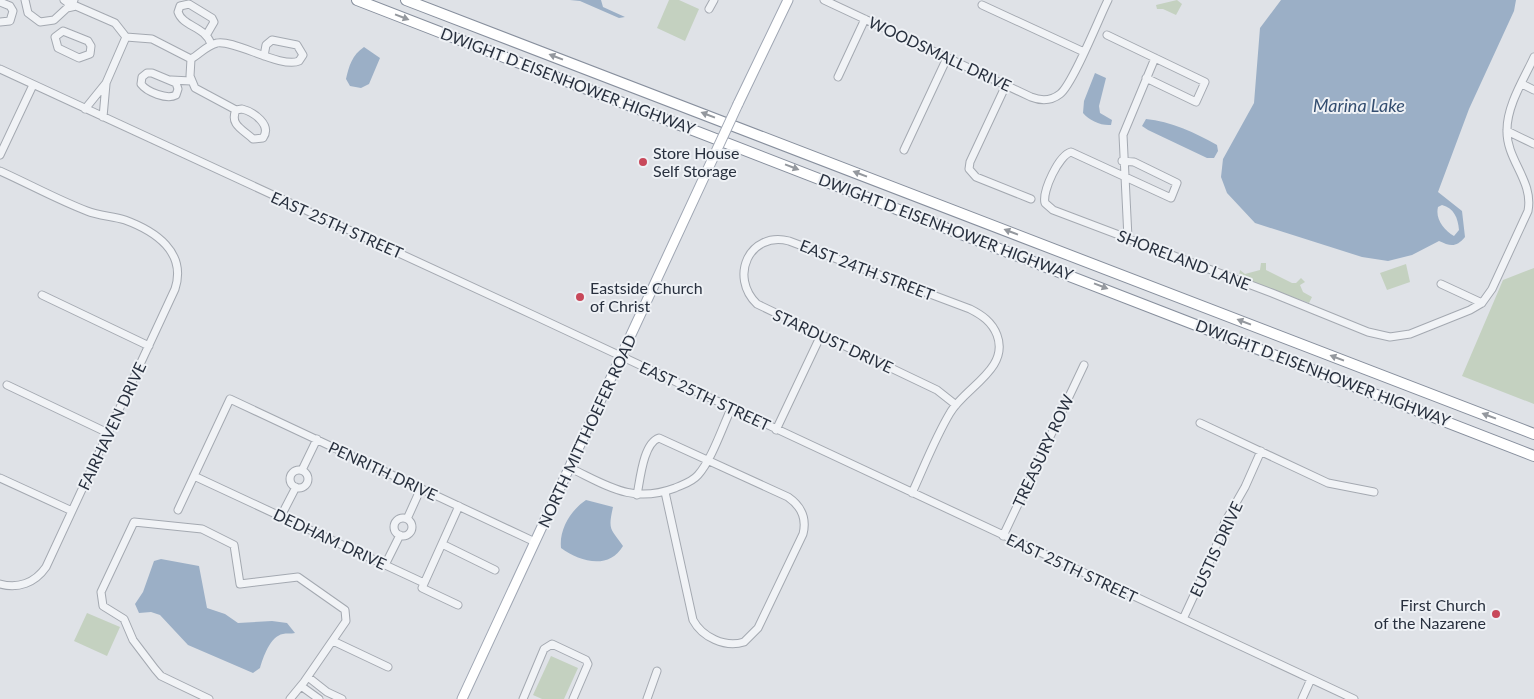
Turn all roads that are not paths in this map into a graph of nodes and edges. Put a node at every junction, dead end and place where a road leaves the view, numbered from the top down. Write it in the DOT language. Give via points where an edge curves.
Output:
graph roads {
  1 [pos="64,0"];
  2 [pos="357,0"];
  3 [pos="406,0"];
  4 [pos="714,0"];
  5 [pos="788,0"];
  6 [pos="824,0"];
  7 [pos="1108,0"];
  8 [pos="0,2"];
  9 [pos="73,3"];
  10 [pos="25,4"];
  11 [pos="982,5"];
  12 [pos="708,9"];
  13 [pos="13,12"];
  14 [pos="865,19"];
  15 [pos="54,20"];
  16 [pos="0,22"];
  17 [pos="59,32"];
  18 [pos="207,34"];
  19 [pos="1107,35"];
  20 [pos="126,36"];
  21 [pos="212,44"];
  22 [pos="1084,52"];
  23 [pos="264,56"];
  24 [pos="947,58"];
  25 [pos="1156,58"];
  26 [pos="1534,58"];
  27 [pos="191,59"];
  28 [pos="0,69"];
  29 [pos="838,77"];
  30 [pos="1146,78"];
  31 [pos="169,80"];
  32 [pos="191,82"];
  33 [pos="106,83"];
  34 [pos="1522,84"];
  35 [pos="33,85"];
  36 [pos="1006,85"];
  37 [pos="1534,90"];
  38 [pos="85,109"];
  39 [pos="236,110"];
  40 [pos="104,117"];
  41 [pos="1506,131"];
  42 [pos="1534,144"];
  43 [pos="904,150"];
  44 [pos="0,154"];
  45 [pos="1122,162"];
  46 [pos="0,171"];
  47 [pos="1123,175"];
  48 [pos="1031,199"];
  49 [pos="1128,238"];
  50 [pos="749,256"];
  51 [pos="1441,284"];
  52 [pos="42,295"];
  53 [pos="1482,303"];
  54 [pos="821,335"];
  55 [pos="149,346"];
  56 [pos="622,357"];
  57 [pos="1084,365"];
  58 [pos="7,386"];
  59 [pos="956,405"];
  60 [pos="731,409"];
  61 [pos="1200,423"];
  62 [pos="776,430"];
  63 [pos="108,433"];
  64 [pos="1534,434"];
  65 [pos="317,440"];
  66 [pos="1261,451"];
  67 [pos="1534,456"];
  68 [pos="707,459"];
  69 [pos="570,468"];
  70 [pos="302,470"];
  71 [pos="194,476"];
  72 [pos="0,478"];
  73 [pos="296,487"];
  74 [pos="421,488"];
  75 [pos="665,492"];
  76 [pos="1374,492"];
  77 [pos="912,493"];
  78 [pos="637,495"];
  79 [pos="459,506"];
  80 [pos="178,510"];
  81 [pos="72,511"];
  82 [pos="281,516"];
  83 [pos="406,519"];
  84 [pos="400,535"];
  85 [pos="1003,536"];
  86 [pos="535,542"];
  87 [pos="442,544"];
  88 [pos="385,564"];
  89 [pos="495,570"];
  90 [pos="424,582"];
  91 [pos="0,584"];
  92 [pos="458,605"];
  93 [pos="1183,620"];
  94 [pos="333,641"];
  95 [pos="388,667"];
  96 [pos="657,671"];
  97 [pos="1311,679"];
  98 [pos="304,682"];
  99 [pos="209,699"];
  100 [pos="290,699"];
  101 [pos="319,699"];
  102 [pos="342,699"];
  103 [pos="462,699"];
  104 [pos="523,699"];
  105 [pos="573,699"];
  106 [pos="647,699"];
  107 [pos="1302,699"];
  108 [pos="1354,699"];
  1 -- 9 [label="street"];
  2 -- 67 [label="highway, DWIGHT D EISENHOWER HIGHWAY, one-way"];
  64 -- 3 [label="highway, DWIGHT D EISENHOWER HIGHWAY, one-way"];
  4 -- 12 [label="street"];
  5 -- 56 [label="main road, NORTH MITTHOEFER ROAD, bridge"];
  6 -- 14 [label="street, WOODSMALL DRIVE"];
  7 -- 22 [label="street"];
  8 -- 13 [label="street" via="10,6"];
  9 -- 15 [label="street"];
  9 -- 20 [label="street" via="115,23"];
  10 -- 13 [label="street"];
  10 -- 15 [label="street" via="30,15 40,22"];
  11 -- 22 [label="street"];
  13 -- 16 [label="street" via="10,21"];
  14 -- 24 [label="street, WOODSMALL DRIVE"];
  14 -- 29 [label="street"];
  15 -- 17 [label="street"];
  17 -- 17 [label="street" via="55,41 60,49 79,58 90,54 88,41 66,31"];
  18 -- 18 [label="street" via="214,22 212,18 189,4 180,6 180,18"];
  18 -- 21 [label="street"];
  19 -- 25 [label="street"];
  20 -- 27 [label="street" via="152,39"];
  20 -- 33 [label="street"];
  21 -- 23 [label="street" via="224,42"];
  21 -- 27 [label="street"];
  22 -- 36 [label="street, WOODSMALL DRIVE" via="1068,86 1057,96 1036,99"];
  23 -- 23 [label="street" via="295,63 303,55 298,46 272,40 265,46"];
  24 -- 36 [label="street, WOODSMALL DRIVE"];
  24 -- 43 [label="street"];
  25 -- 30 [label="street"];
  25 -- 30 [label="street" via="1204,81 1197,100"];
  26 -- 34 [label="street"];
  27 -- 32 [label="street"];
  28 -- 35 [label="street, EAST 25TH STREET"];
  30 -- 45 [label="street" via="1124,129"];
  31 -- 31 [label="street" via="176,83 178,89 175,95 168,97 146,90 141,82 148,73"];
  31 -- 32 [label="street"];
  32 -- 39 [label="street" via="202,94"];
  33 -- 38 [label="street"];
  33 -- 40 [label="street"];
  34 -- 37 [label="street"];
  34 -- 41 [label="street"];
  35 -- 38 [label="street, EAST 25TH STREET"];
  35 -- 44 [label="street"];
  36 -- 48 [label="street" via="969,169 976,177"];
  38 -- 40 [label="street, EAST 25TH STREET"];
  39 -- 39 [label="street" via="252,113 265,124 267,132 264,138 255,140 236,125"];
  40 -- 56 [label="street, EAST 25TH STREET"];
  41 -- 42 [label="street"];
  41 -- 53 [label="street" via="1512,154 1528,186 1530,202 1492,289"];
  45 -- 47 [label="street"];
  45 -- 47 [label="street" via="1134,162 1177,185 1170,198"];
  46 -- 55 [label="street, FAIRHAVEN DRIVE" via="89,212 126,221 158,236 169,247 177,264 177,283"];
  47 -- 49 [label="street"];
  47 -- 49 [label="street, SHORELAND LANE" via="1074,152 1067,152 1045,192 1045,203 1053,210"];
  49 -- 53 [label="street, SHORELAND LANE" via="1378,336 1410,334"];
  50 -- 54 [label="street, STARDUST DRIVE" via="743,278 750,298"];
  50 -- 59 [label="street, EAST 24TH STREET" via="765,242 788,241 970,309 986,319 998,337 997,358 990,371"];
  51 -- 53 [label="street"];
  52 -- 55 [label="street"];
  54 -- 59 [label="street, STARDUST DRIVE" via="938,390"];
  54 -- 62 [label="street"];
  55 -- 63 [label="street, FAIRHAVEN DRIVE"];
  56 -- 60 [label="street, EAST 25TH STREET"];
  56 -- 69 [label="main road, NORTH MITTHOEFER ROAD"];
  57 -- 85 [label="street, TREASURY ROW"];
  58 -- 63 [label="street"];
  59 -- 77 [label="street"];
  60 -- 62 [label="street, EAST 25TH STREET"];
  60 -- 68 [label="street"];
  61 -- 66 [label="street"];
  62 -- 77 [label="street, EAST 25TH STREET"];
  63 -- 81 [label="street, FAIRHAVEN DRIVE"];
  65 -- 70 [label="street"];
  65 -- 71 [label="street, PENRITH DRIVE" via="230,399"];
  65 -- 74 [label="street, PENRITH DRIVE"];
  66 -- 76 [label="street" via="1328,483"];
  66 -- 93 [label="street, EUSTIS DRIVE" via="1225,522"];
  68 -- 75 [label="street" via="694,479"];
  68 -- 75 [label="street" via="788,497 797,504 804,517 803,534 752,637 741,643 722,642 700,630 693,620"];
  68 -- 78 [label="street" via="656,438 644,459"];
  69 -- 78 [label="street" via="624,493"];
  69 -- 86 [label="main road, NORTH MITTHOEFER ROAD"];
  70 -- 73 [label="street" via="307,477 306,483"];
  70 -- 73 [label="street" via="296,470 290,476 290,482"];
  71 -- 80 [label="street"];
  71 -- 82 [label="street, DEDHAM DRIVE"];
  72 -- 81 [label="street"];
  73 -- 82 [label="street"];
  74 -- 79 [label="street, PENRITH DRIVE"];
  74 -- 83 [label="street"];
  75 -- 78 [label="street"];
  77 -- 85 [label="street, EAST 25TH STREET"];
  79 -- 86 [label="street, PENRITH DRIVE"];
  79 -- 87 [label="street"];
  81 -- 91 [label="street, FAIRHAVEN DRIVE" via="43,572 28,583"];
  82 -- 88 [label="street, DEDHAM DRIVE"];
  83 -- 84 [label="street" via="396,522 394,528"];
  83 -- 84 [label="street" via="411,522 412,531 405,536"];
  84 -- 88 [label="street"];
  85 -- 93 [label="street, EAST 25TH STREET"];
  86 -- 103 [label="main road, NORTH MITTHOEFER ROAD"];
  87 -- 89 [label="street"];
  87 -- 90 [label="street"];
  88 -- 90 [label="street, DEDHAM DRIVE"];
  90 -- 92 [label="street, DEDHAM DRIVE" via="422,588"];
  93 -- 97 [label="street, EAST 25TH STREET"];
  94 -- 95 [label="street"];
  94 -- 98 [label="street"];
  94 -- 99 [label="street" via="347,619 347,613 298,577 240,584 234,545 202,529 134,522 100,595 102,606 124,619 133,640 154,670"];
  96 -- 106 [label="street"];
  97 -- 107 [label="street"];
  97 -- 108 [label="street, EAST 25TH STREET"];
  98 -- 100 [label="street"];
  98 -- 101 [label="street"];
  98 -- 102 [label="street"];
  104 -- 105 [label="street" via="544,649 552,644 587,661 588,667"];
}
